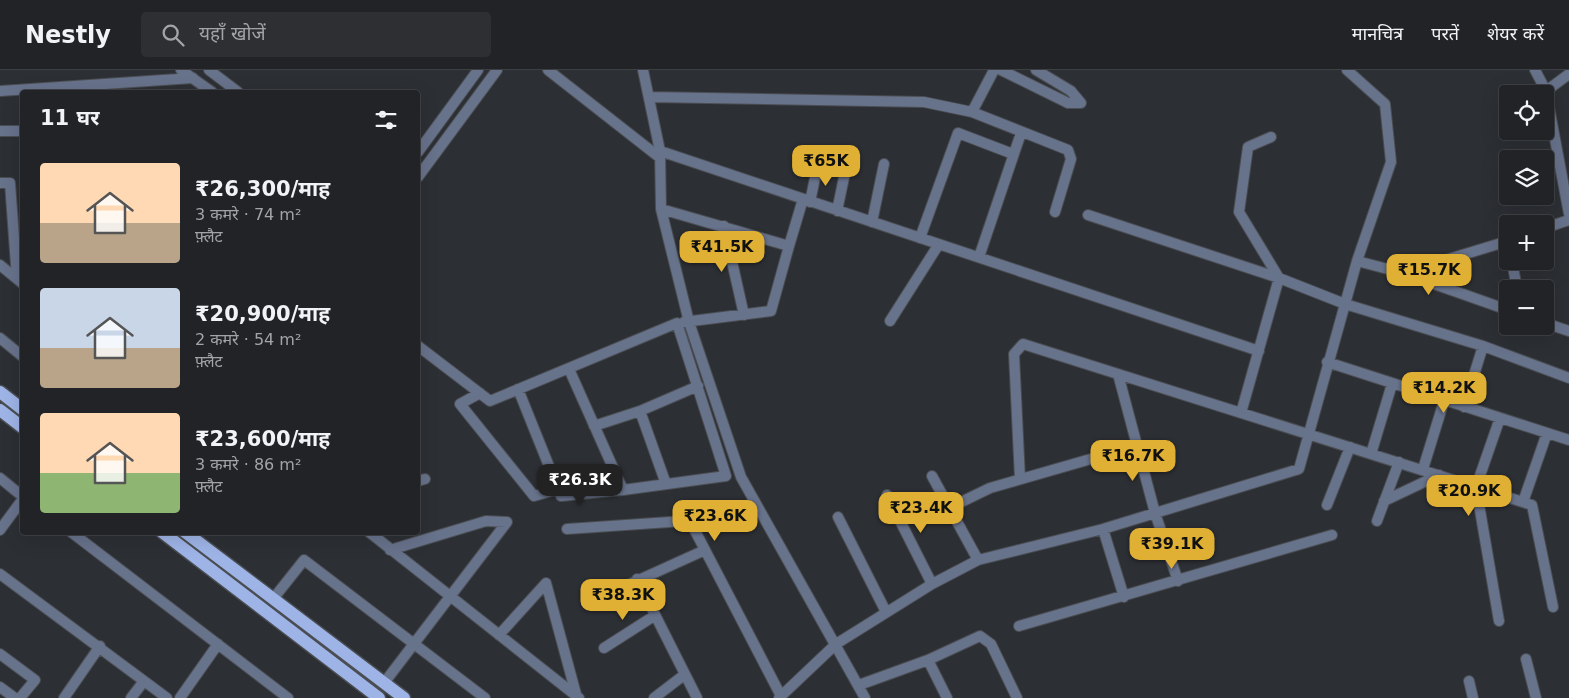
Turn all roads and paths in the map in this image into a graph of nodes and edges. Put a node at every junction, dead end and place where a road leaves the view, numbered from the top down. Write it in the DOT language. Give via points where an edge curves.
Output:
graph roads {
  1 [pos="181,70"];
  2 [pos="209,70"];
  3 [pos="478,70"];
  4 [pos="497,70"];
  5 [pos="548,70"];
  6 [pos="643,70"];
  7 [pos="994,70"];
  8 [pos="1002,70"];
  9 [pos="1036,70"];
  10 [pos="1347,70"];
  11 [pos="1535,70"];
  12 [pos="1569,74"];
  13 [pos="193,78"];
  14 [pos="1543,85"];
  15 [pos="1554,85"];
  16 [pos="75,89"];
  17 [pos="20,90"];
  18 [pos="38,90"];
  19 [pos="209,90"];
  20 [pos="235,90"];
  21 [pos="0,91"];
  22 [pos="650,98"];
  23 [pos="972,112"];
  24 [pos="0,131"];
  25 [pos="20,131"];
  26 [pos="1021,133"];
  27 [pos="1554,134"];
  28 [pos="1271,137"];
  29 [pos="420,149"];
  30 [pos="659,154"];
  31 [pos="1013,154"];
  32 [pos="848,158"];
  33 [pos="884,164"];
  34 [pos="817,168"];
  35 [pos="420,174"];
  36 [pos="0,183"];
  37 [pos="807,201"];
  38 [pos="661,209"];
  39 [pos="837,211"];
  40 [pos="1055,212"];
  41 [pos="1569,214"];
  42 [pos="1088,215"];
  43 [pos="1569,220"];
  44 [pos="872,222"];
  45 [pos="1554,225"];
  46 [pos="724,226"];
  47 [pos="920,238"];
  48 [pos="939,244"];
  49 [pos="1499,244"];
  50 [pos="789,246"];
  51 [pos="979,257"];
  52 [pos="1358,261"];
  53 [pos="0,265"];
  54 [pos="1403,274"];
  55 [pos="1279,278"];
  56 [pos="20,281"];
  57 [pos="1345,304"];
  58 [pos="1499,307"];
  59 [pos="744,315"];
  60 [pos="890,321"];
  61 [pos="689,322"];
  62 [pos="677,323"];
  63 [pos="1554,325"];
  64 [pos="1569,331"];
  65 [pos="0,338"];
  66 [pos="1483,346"];
  67 [pos="420,348"];
  68 [pos="1259,351"];
  69 [pos="20,354"];
  70 [pos="1327,362"];
  71 [pos="568,369"];
  72 [pos="1118,374"];
  73 [pos="1569,378"];
  74 [pos="1392,384"];
  75 [pos="698,386"];
  76 [pos="518,389"];
  77 [pos="0,392"];
  78 [pos="480,393"];
  79 [pos="1444,401"];
  80 [pos="20,407"];
  81 [pos="1464,407"];
  82 [pos="0,410"];
  83 [pos="640,410"];
  84 [pos="1241,412"];
  85 [pos="1500,418"];
  86 [pos="20,425"];
  87 [pos="594,426"];
  88 [pos="1547,433"];
  89 [pos="1308,434"];
  90 [pos="1569,440"];
  91 [pos="1136,446"];
  92 [pos="1350,447"];
  93 [pos="1371,454"];
  94 [pos="1398,462"];
  95 [pos="1423,469"];
  96 [pos="1439,475"];
  97 [pos="932,476"];
  98 [pos="0,478"];
  99 [pos="1020,479"];
  100 [pos="666,484"];
  101 [pos="1476,487"];
  102 [pos="559,489"];
  103 [pos="623,490"];
  104 [pos="20,494"];
  105 [pos="887,496"];
  106 [pos="1384,501"];
  107 [pos="1523,502"];
  108 [pos="20,503"];
  109 [pos="1326,505"];
  110 [pos="949,508"];
  111 [pos="1155,513"];
  112 [pos="838,517"];
  113 [pos="1377,521"];
  114 [pos="567,529"];
  115 [pos="1102,529"];
  116 [pos="0,530"];
  117 [pos="75,535"];
  118 [pos="166,535"];
  119 [pos="189,535"];
  120 [pos="372,535"];
  121 [pos="1332,535"];
  122 [pos="390,550"];
  123 [pos="705,550"];
  124 [pos="978,560"];
  125 [pos="0,574"];
  126 [pos="637,579"];
  127 [pos="1178,581"];
  128 [pos="932,584"];
  129 [pos="450,597"];
  130 [pos="1124,597"];
  131 [pos="273,599"];
  132 [pos="588,603"];
  133 [pos="1553,607"];
  134 [pos="886,612"];
  135 [pos="654,616"];
  136 [pos="1499,621"];
  137 [pos="1019,626"];
  138 [pos="499,635"];
  139 [pos="218,644"];
  140 [pos="414,644"];
  141 [pos="836,644"];
  142 [pos="100,646"];
  143 [pos="604,648"];
  144 [pos="0,654"];
  145 [pos="1526,659"];
  146 [pos="928,660"];
  147 [pos="684,675"];
  148 [pos="144,681"];
  149 [pos="1469,681"];
  150 [pos="384,683"];
  151 [pos="859,685"];
  152 [pos="0,687"];
  153 [pos="577,696"];
  154 [pos="780,697"];
  155 [pos="15,698"];
  156 [pos="20,698"];
  157 [pos="64,698"];
  158 [pos="131,698"];
  159 [pos="167,698"];
  160 [pos="180,698"];
  161 [pos="288,698"];
  162 [pos="378,698"];
  163 [pos="404,698"];
  164 [pos="485,698"];
  165 [pos="654,698"];
  166 [pos="697,698"];
  167 [pos="865,698"];
  168 [pos="947,698"];
  169 [pos="1017,698"];
  170 [pos="1473,698"];
  171 [pos="1536,698"];
  1 -- 13 [label="street"];
  2 -- 20 [label="street"];
  3 -- 29 [label="street"];
  4 -- 35 [label="street"];
  5 -- 30 [label="street"];
  6 -- 22 [label="street"];
  7 -- 23 [label="street"];
  8 -- 9 [label="street" via="1068,103 1082,103 1071,91"];
  10 -- 52 [label="street" via="1385,104 1391,162"];
  11 -- 14 [label="street"];
  12 -- 15 [label="street"];
  13 -- 16 [label="street"];
  13 -- 19 [label="street"];
  16 -- 18 [label="street"];
  17 -- 21 [label="street"];
  22 -- 23 [label="street" via="924,102"];
  22 -- 30 [label="street"];
  23 -- 26 [label="street"];
  24 -- 25 [label="street"];
  26 -- 31 [label="street"];
  26 -- 40 [label="street" via="1068,150 1071,154"];
  27 -- 41 [label="street"];
  28 -- 55 [label="street" via="1248,147 1239,212"];
  30 -- 37 [label="street"];
  30 -- 38 [label="street"];
  31 -- 47 [label="street" via="958,133"];
  31 -- 51 [label="street"];
  32 -- 39 [label="street"];
  33 -- 44 [label="street"];
  34 -- 37 [label="street"];
  36 -- 56 [label="street" via="10,183"];
  37 -- 39 [label="street"];
  37 -- 50 [label="street"];
  38 -- 46 [label="street"];
  38 -- 61 [label="street"];
  39 -- 44 [label="street"];
  42 -- 55 [label="street"];
  43 -- 45 [label="street"];
  44 -- 47 [label="street"];
  46 -- 50 [label="street"];
  46 -- 59 [label="street"];
  47 -- 48 [label="street"];
  48 -- 51 [label="street"];
  48 -- 60 [label="street"];
  49 -- 54 [label="street"];
  50 -- 59 [label="street" via="771,311"];
  51 -- 68 [label="street"];
  52 -- 54 [label="street"];
  52 -- 57 [label="street"];
  53 -- 56 [label="street"];
  54 -- 58 [label="street"];
  55 -- 57 [label="street"];
  55 -- 68 [label="street"];
  57 -- 66 [label="street"];
  57 -- 70 [label="street"];
  59 -- 61 [label="street"];
  61 -- 62 [label="street"];
  61 -- 141 [label="street" via="741,477"];
  62 -- 71 [label="street"];
  62 -- 75 [label="street"];
  63 -- 64 [label="street"];
  65 -- 69 [label="street"];
  66 -- 73 [label="street"];
  66 -- 81 [label="street"];
  67 -- 78 [label="street"];
  68 -- 84 [label="street"];
  70 -- 74 [label="street"];
  70 -- 89 [label="street"];
  71 -- 76 [label="street"];
  71 -- 87 [label="street"];
  72 -- 84 [label="street"];
  72 -- 91 [label="street"];
  72 -- 99 [label="street" via="1023,344 1014,354"];
  74 -- 79 [label="street"];
  74 -- 93 [label="street"];
  75 -- 83 [label="street"];
  75 -- 100 [label="street" via="726,476"];
  76 -- 78 [label="street" via="490,401"];
  76 -- 102 [label="street"];
  77 -- 80 [label="main road"];
  78 -- 102 [label="street" via="460,404 534,496"];
  79 -- 81 [label="street"];
  79 -- 95 [label="street"];
  81 -- 85 [label="street"];
  82 -- 86 [label="main road"];
  83 -- 87 [label="street"];
  83 -- 100 [label="street"];
  84 -- 89 [label="street"];
  85 -- 88 [label="street"];
  85 -- 101 [label="street"];
  87 -- 103 [label="street"];
  88 -- 90 [label="street"];
  88 -- 107 [label="street"];
  89 -- 92 [label="street"];
  89 -- 111 [label="street" via="1299,469"];
  91 -- 99 [label="street"];
  91 -- 111 [label="street"];
  92 -- 93 [label="street"];
  92 -- 109 [label="street"];
  93 -- 94 [label="street"];
  94 -- 95 [label="street"];
  94 -- 106 [label="street"];
  95 -- 96 [label="street"];
  96 -- 101 [label="street"];
  96 -- 106 [label="street"];
  97 -- 110 [label="street"];
  98 -- 104 [label="street"];
  99 -- 110 [label="street" via="990,488"];
  100 -- 103 [label="street"];
  101 -- 107 [label="street"];
  101 -- 136 [label="street"];
  102 -- 103 [label="street" via="561,496"];
  105 -- 128 [label="street"];
  106 -- 113 [label="street"];
  107 -- 133 [label="street" via="1532,505"];
  108 -- 116 [label="street"];
  110 -- 124 [label="street"];
  111 -- 115 [label="street"];
  111 -- 127 [label="street"];
  112 -- 134 [label="street"];
  114 -- 123 [label="street" via="684,521 692,525"];
  115 -- 124 [label="street"];
  115 -- 130 [label="street"];
  117 -- 139 [label="street"];
  118 -- 162 [label="main road"];
  119 -- 131 [label="main road"];
  120 -- 122 [label="street"];
  121 -- 127 [label="street"];
  122 -- 129 [label="street"];
  122 -- 129 [label="street" via="486,520 507,522"];
  123 -- 126 [label="street"];
  123 -- 154 [label="street"];
  124 -- 128 [label="street"];
  125 -- 142 [label="street"];
  126 -- 132 [label="street"];
  126 -- 135 [label="street"];
  127 -- 130 [label="street"];
  128 -- 134 [label="street"];
  129 -- 138 [label="street"];
  129 -- 140 [label="street"];
  130 -- 137 [label="street"];
  131 -- 140 [label="street" via="304,560"];
  131 -- 150 [label="main road"];
  134 -- 141 [label="street"];
  135 -- 143 [label="street"];
  135 -- 147 [label="street"];
  138 -- 153 [label="street"];
  138 -- 153 [label="street" via="546,583"];
  139 -- 160 [label="street"];
  139 -- 161 [label="street"];
  140 -- 150 [label="street"];
  140 -- 164 [label="street"];
  141 -- 151 [label="street"];
  141 -- 154 [label="street"];
  142 -- 148 [label="street"];
  142 -- 157 [label="street"];
  144 -- 156 [label="street" via="35,680"];
  145 -- 171 [label="street"];
  146 -- 151 [label="street"];
  146 -- 168 [label="street"];
  146 -- 169 [label="street" via="980,636 991,644"];
  147 -- 165 [label="street"];
  147 -- 166 [label="street"];
  148 -- 158 [label="street"];
  148 -- 159 [label="street"];
  149 -- 170 [label="street"];
  150 -- 163 [label="main road"];
  151 -- 167 [label="street"];
  152 -- 155 [label="street"];
}
